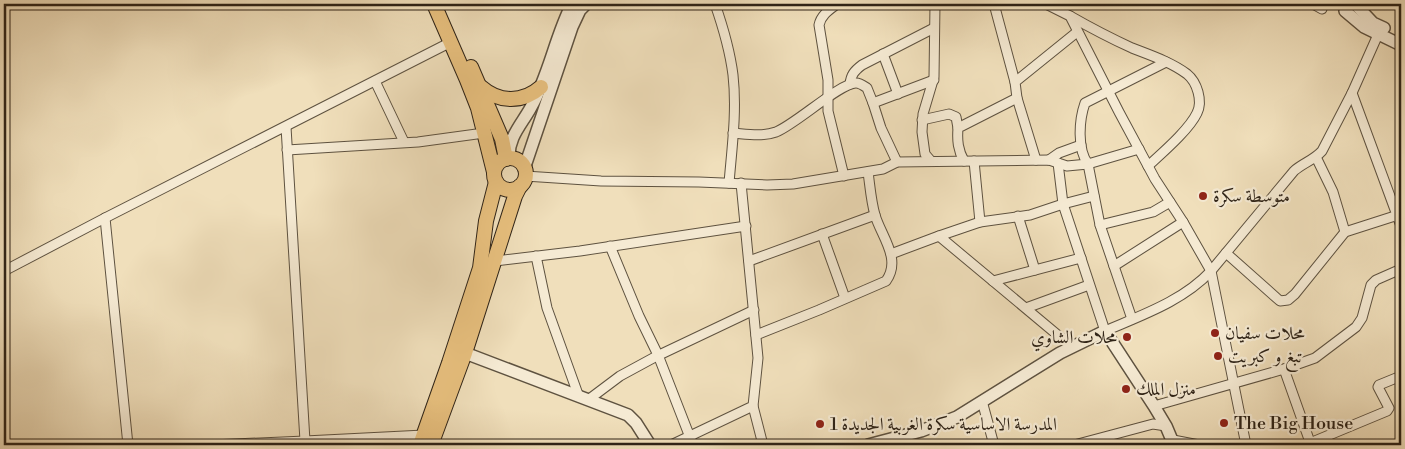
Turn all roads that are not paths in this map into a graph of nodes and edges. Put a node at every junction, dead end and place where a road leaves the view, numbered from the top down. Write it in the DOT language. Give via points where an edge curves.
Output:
graph roads {
  1 [pos="434,4"];
  2 [pos="443,4"];
  3 [pos="572,4"];
  4 [pos="586,4"];
  5 [pos="715,4"];
  6 [pos="837,4"];
  7 [pos="935,4"];
  8 [pos="994,4"];
  9 [pos="1046,4"];
  10 [pos="1313,4"];
  11 [pos="1348,6"];
  12 [pos="1322,9"];
  13 [pos="1070,16"];
  14 [pos="934,28"];
  15 [pos="1380,30"];
  16 [pos="1077,32"];
  17 [pos="1401,37"];
  18 [pos="451,42"];
  19 [pos="1401,44"];
  20 [pos="883,54"];
  21 [pos="1166,62"];
  22 [pos="934,80"];
  23 [pos="375,81"];
  24 [pos="1015,82"];
  25 [pos="850,84"];
  26 [pos="481,87"];
  27 [pos="541,88"];
  28 [pos="1108,90"];
  29 [pos="1352,93"];
  30 [pos="898,94"];
  31 [pos="828,98"];
  32 [pos="1017,98"];
  33 [pos="873,103"];
  34 [pos="922,120"];
  35 [pos="286,127"];
  36 [pos="958,128"];
  37 [pos="484,133"];
  38 [pos="732,133"];
  39 [pos="404,142"];
  40 [pos="1081,145"];
  41 [pos="1139,149"];
  42 [pos="287,150"];
  43 [pos="1316,157"];
  44 [pos="508,159"];
  45 [pos="1036,160"];
  46 [pos="1049,160"];
  47 [pos="932,161"];
  48 [pos="964,161"];
  49 [pos="974,161"];
  50 [pos="897,162"];
  51 [pos="1058,163"];
  52 [pos="1088,164"];
  53 [pos="1148,166"];
  54 [pos="868,172"];
  55 [pos="844,176"];
  56 [pos="495,177"];
  57 [pos="523,177"];
  58 [pos="729,183"];
  59 [pos="741,183"];
  60 [pos="1094,196"];
  61 [pos="1170,202"];
  62 [pos="1063,204"];
  63 [pos="875,215"];
  64 [pos="1398,215"];
  65 [pos="1018,216"];
  66 [pos="105,218"];
  67 [pos="980,222"];
  68 [pos="1184,222"];
  69 [pos="1100,224"];
  70 [pos="746,226"];
  71 [pos="1401,226"];
  72 [pos="1345,232"];
  73 [pos="822,234"];
  74 [pos="939,236"];
  75 [pos="610,246"];
  76 [pos="1226,253"];
  77 [pos="891,254"];
  78 [pos="536,256"];
  79 [pos="1081,258"];
  80 [pos="495,261"];
  81 [pos="749,261"];
  82 [pos="1114,266"];
  83 [pos="1401,269"];
  84 [pos="1035,270"];
  85 [pos="4,271"];
  86 [pos="1211,271"];
  87 [pos="993,281"];
  88 [pos="1089,285"];
  89 [pos="845,298"];
  90 [pos="1026,308"];
  91 [pos="754,310"];
  92 [pos="1132,319"];
  93 [pos="1105,331"];
  94 [pos="756,335"];
  95 [pos="1072,348"];
  96 [pos="465,353"];
  97 [pos="658,355"];
  98 [pos="1284,369"];
  99 [pos="1401,376"];
  100 [pos="1233,383"];
  101 [pos="584,399"];
  102 [pos="982,401"];
  103 [pos="753,406"];
  104 [pos="1154,406"];
  105 [pos="1166,426"];
  106 [pos="305,441"];
  107 [pos="692,441"];
  108 [pos="425,442"];
  109 [pos="887,443"];
  110 [pos="1173,443"];
  111 [pos="1310,444"];
  112 [pos="128,445"];
  113 [pos="212,445"];
  114 [pos="650,445"];
  115 [pos="671,445"];
  116 [pos="763,445"];
  117 [pos="868,445"];
  118 [pos="994,445"];
  119 [pos="1074,445"];
  120 [pos="1199,445"];
  121 [pos="1244,445"];
  1 -- 18 [label="main road"];
  2 -- 26 [label="main road"];
  3 -- 27 [label="street"];
  4 -- 57 [label="street" via="572,27"];
  5 -- 38 [label="street" via="733,75"];
  6 -- 31 [label="street" via="823,15 819,25"];
  7 -- 14 [label="street"];
  8 -- 24 [label="street"];
  9 -- 13 [label="street"];
  10 -- 12 [label="street"];
  11 -- 15 [label="street"];
  13 -- 16 [label="street"];
  13 -- 21 [label="street" via="1102,35"];
  14 -- 20 [label="street"];
  14 -- 22 [label="street"];
  15 -- 17 [label="street"];
  15 -- 19 [label="street"];
  15 -- 29 [label="street"];
  16 -- 24 [label="street"];
  16 -- 28 [label="street"];
  18 -- 23 [label="street"];
  18 -- 37 [label="main road" via="478,108"];
  20 -- 25 [label="street" via="855,70"];
  20 -- 30 [label="street"];
  21 -- 28 [label="street"];
  21 -- 53 [label="street" via="1190,78 1200,102 1190,123"];
  22 -- 30 [label="street"];
  22 -- 34 [label="street"];
  23 -- 35 [label="street"];
  23 -- 39 [label="street"];
  24 -- 32 [label="street"];
  25 -- 31 [label="street"];
  25 -- 33 [label="street" via="857,83 867,88"];
  26 -- 27 [label="main road" via="495,96 511,99 527,96"];
  26 -- 44 [label="main road"];
  27 -- 44 [label="street" via="513,136"];
  28 -- 40 [label="street" via="1085,103"];
  28 -- 41 [label="street"];
  29 -- 43 [label="street" via="1329,141"];
  29 -- 64 [label="street"];
  30 -- 33 [label="street"];
  31 -- 38 [label="street" via="786,128 773,133"];
  31 -- 55 [label="street" via="832,130"];
  32 -- 36 [label="street"];
  32 -- 45 [label="street"];
  33 -- 50 [label="street" via="880,128"];
  34 -- 36 [label="street" via="949,114 956,118"];
  34 -- 47 [label="street" via="925,154"];
  35 -- 42 [label="street"];
  35 -- 66 [label="street"];
  36 -- 48 [label="street" via="959,151"];
  37 -- 39 [label="street"];
  37 -- 56 [label="main road"];
  38 -- 58 [label="street"];
  39 -- 42 [label="street"];
  40 -- 46 [label="street"];
  40 -- 52 [label="street" via="1083,158"];
  41 -- 52 [label="street"];
  41 -- 53 [label="street"];
  42 -- 106 [label="street"];
  43 -- 72 [label="street" via="1333,192"];
  43 -- 76 [label="street" via="1294,171"];
  44 -- 56 [label="main road" via="498,163"];
  44 -- 57 [label="main road" via="518,161"];
  45 -- 46 [label="street"];
  45 -- 49 [label="street"];
  46 -- 51 [label="street"];
  47 -- 48 [label="street"];
  47 -- 50 [label="street"];
  48 -- 49 [label="street"];
  49 -- 67 [label="street"];
  50 -- 54 [label="street"];
  51 -- 52 [label="street" via="1067,166"];
  51 -- 62 [label="street"];
  52 -- 60 [label="street"];
  53 -- 61 [label="street"];
  54 -- 55 [label="street"];
  54 -- 63 [label="street"];
  55 -- 59 [label="street" via="794,184"];
  56 -- 57 [label="main road" via="507,190 516,189"];
  56 -- 108 [label="main road" via="480,268"];
  57 -- 58 [label="street"];
  57 -- 80 [label="main road"];
  58 -- 59 [label="street"];
  59 -- 70 [label="street"];
  60 -- 62 [label="street"];
  60 -- 69 [label="street"];
  61 -- 68 [label="street"];
  61 -- 69 [label="street" via="1153,212"];
  62 -- 65 [label="street"];
  62 -- 79 [label="street"];
  63 -- 73 [label="street"];
  63 -- 77 [label="street"];
  64 -- 71 [label="street"];
  64 -- 72 [label="street"];
  65 -- 67 [label="street"];
  65 -- 84 [label="street"];
  66 -- 85 [label="street"];
  66 -- 112 [label="street"];
  67 -- 74 [label="street"];
  68 -- 82 [label="street"];
  68 -- 86 [label="street"];
  69 -- 82 [label="street"];
  70 -- 75 [label="street"];
  70 -- 81 [label="street"];
  72 -- 76 [label="street" via="1295,294 1284,301 1280,301"];
  73 -- 81 [label="street"];
  73 -- 89 [label="street"];
  74 -- 77 [label="street"];
  74 -- 87 [label="street"];
  75 -- 78 [label="street"];
  75 -- 97 [label="street"];
  76 -- 86 [label="street"];
  77 -- 89 [label="street" via="886,281"];
  78 -- 80 [label="street"];
  78 -- 101 [label="street" via="547,308"];
  79 -- 84 [label="street"];
  79 -- 88 [label="street"];
  80 -- 96 [label="main road"];
  81 -- 91 [label="street"];
  82 -- 92 [label="street"];
  83 -- 98 [label="street" via="1371,285 1362,318 1351,331 1315,358"];
  84 -- 87 [label="street"];
  86 -- 92 [label="street" via="1186,293"];
  86 -- 100 [label="street"];
  87 -- 90 [label="street"];
  88 -- 90 [label="street"];
  88 -- 93 [label="street"];
  89 -- 94 [label="street"];
  90 -- 95 [label="street"];
  91 -- 94 [label="street"];
  91 -- 97 [label="street"];
  92 -- 93 [label="street"];
  93 -- 95 [label="street"];
  93 -- 104 [label="street"];
  94 -- 103 [label="street" via="758,358"];
  95 -- 102 [label="street"];
  96 -- 101 [label="street"];
  96 -- 108 [label="main road"];
  97 -- 101 [label="street"];
  97 -- 107 [label="street"];
  98 -- 100 [label="street"];
  98 -- 111 [label="street"];
  99 -- 111 [label="street" via="1378,387 1389,408 1387,411"];
  100 -- 104 [label="street"];
  100 -- 121 [label="street"];
  101 -- 114 [label="street" via="628,415"];
  102 -- 109 [label="street" via="957,417"];
  102 -- 118 [label="street"];
  103 -- 107 [label="street"];
  103 -- 116 [label="street"];
  104 -- 105 [label="street"];
  105 -- 110 [label="street"];
  105 -- 119 [label="street" via="1153,424"];
  106 -- 108 [label="street"];
  106 -- 113 [label="street"];
  107 -- 115 [label="street"];
  109 -- 117 [label="street"];
  110 -- 120 [label="street"];
}
